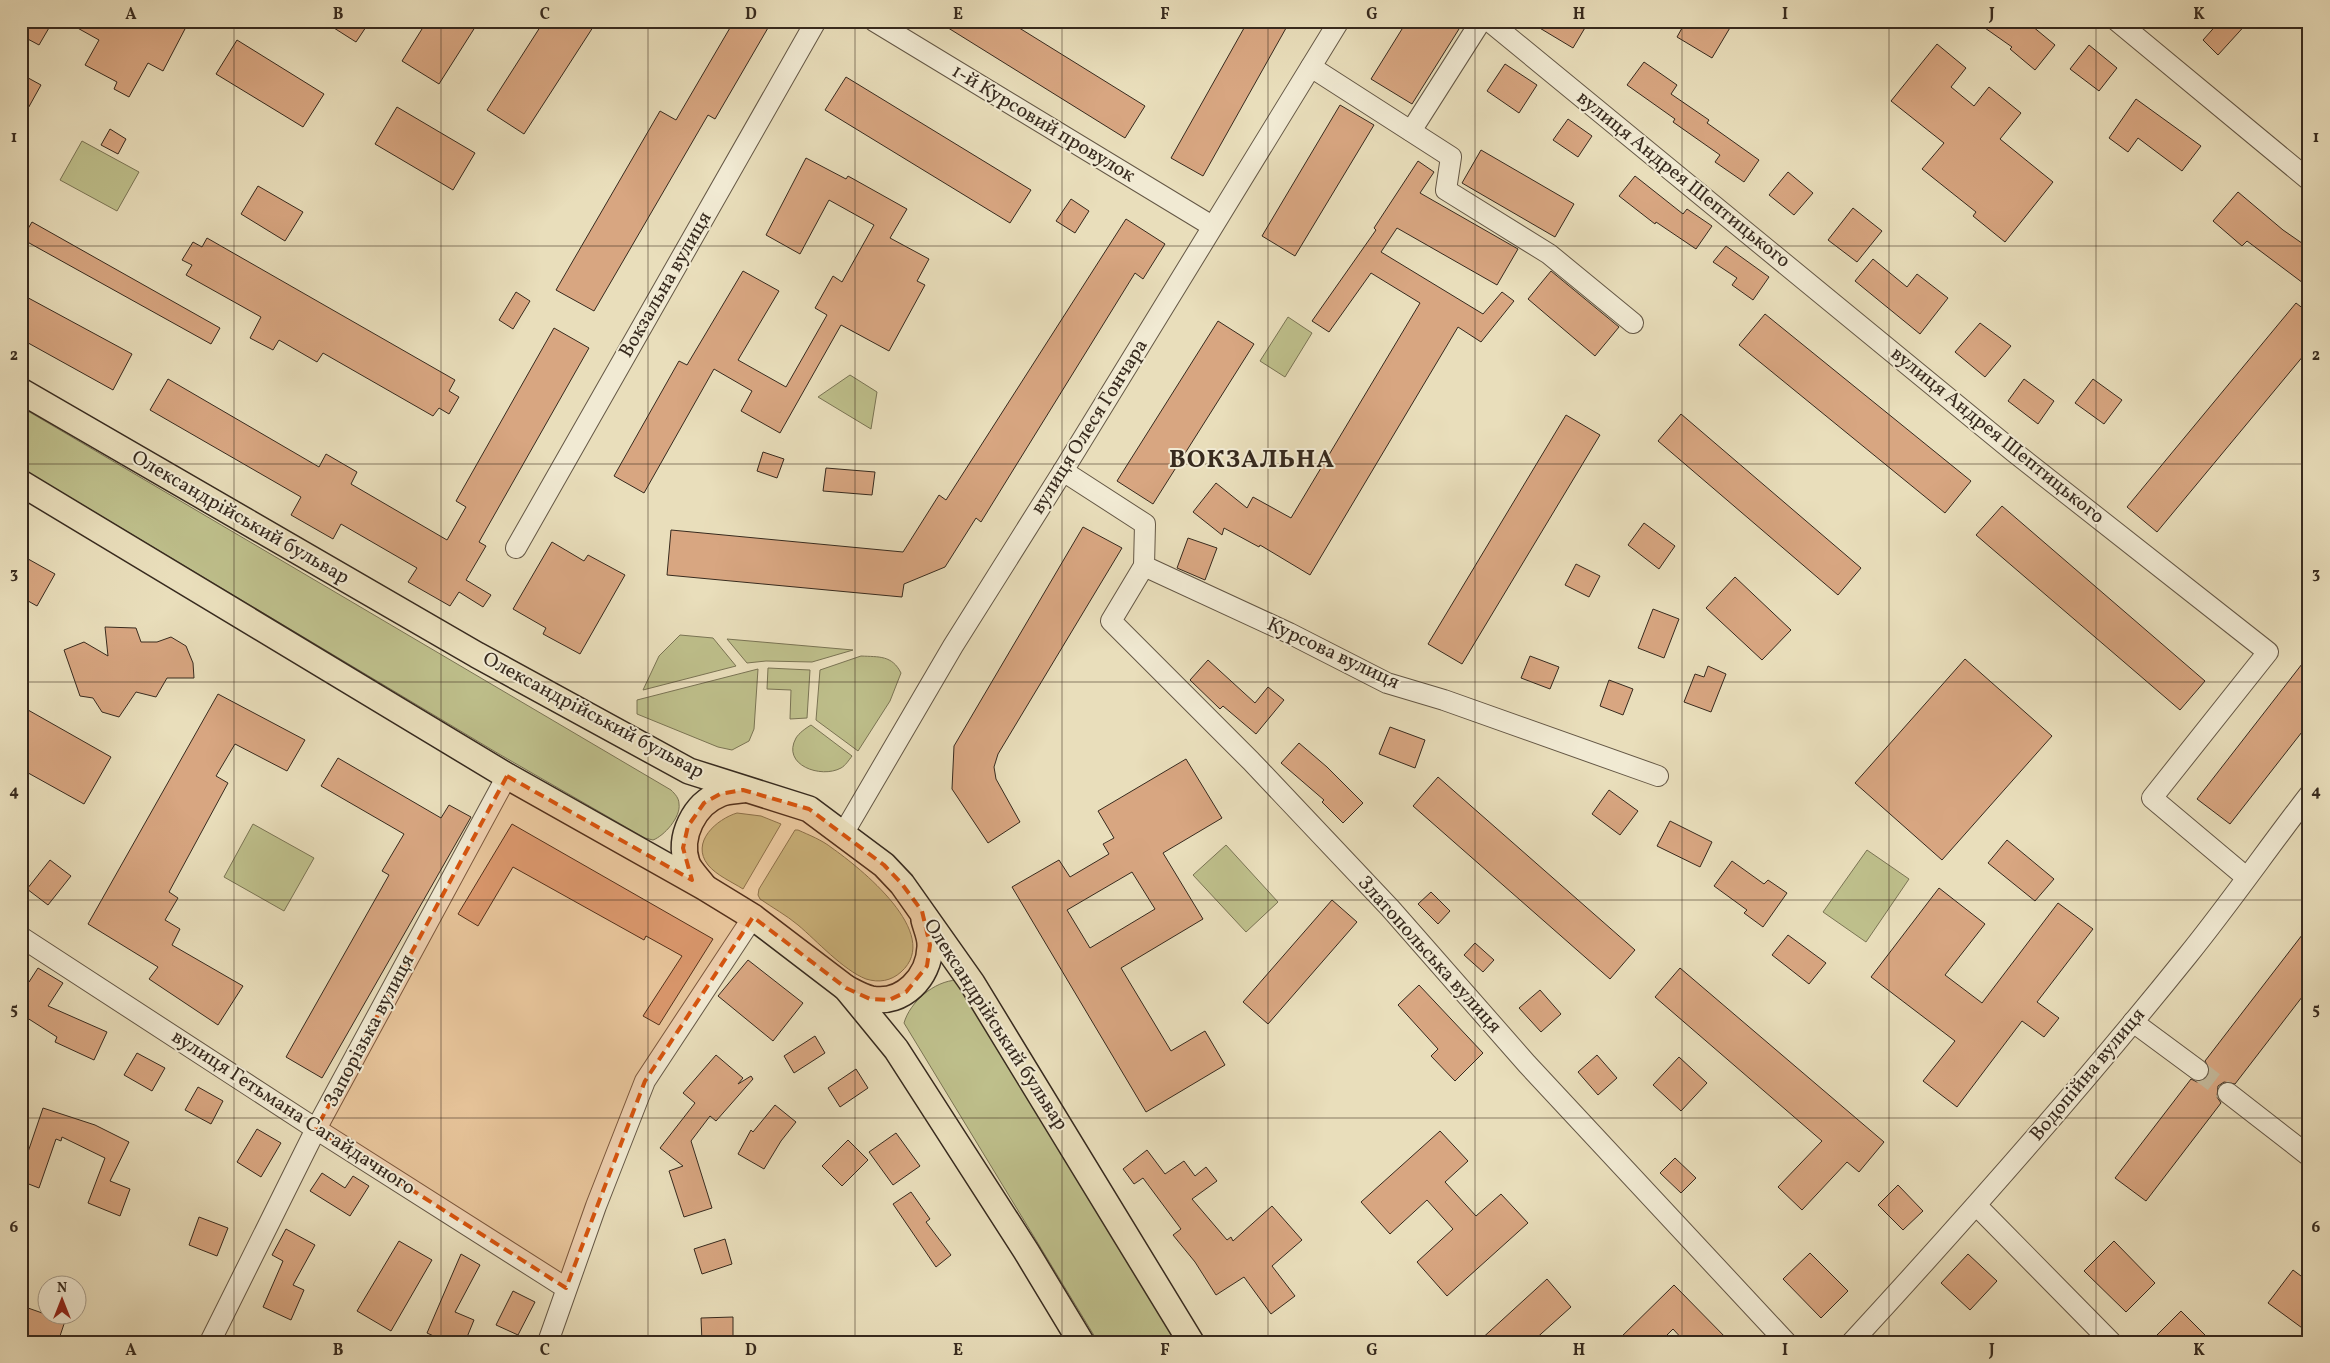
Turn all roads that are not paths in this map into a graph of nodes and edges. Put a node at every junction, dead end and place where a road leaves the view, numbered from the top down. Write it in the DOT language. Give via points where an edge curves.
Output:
graph roads {
  1 [pos="816,21"];
  2 [pos="874,21"];
  3 [pos="1339,21"];
  4 [pos="1481,21"];
  5 [pos="1489,21"];
  6 [pos="2117,21"];
  7 [pos="1311,67"];
  8 [pos="1412,131"];
  9 [pos="2309,180"];
  10 [pos="1212,226"];
  11 [pos="1633,323"];
  12 [pos="21,391"];
  13 [pos="1064,471"];
  14 [pos="21,483"];
  15 [pos="516,548"];
  16 [pos="1144,566"];
  17 [pos="508,776"];
  18 [pos="1658,776"];
  19 [pos="743,790"];
  20 [pos="2309,795"];
  21 [pos="843,834"];
  22 [pos="2246,877"];
  23 [pos="704,887"];
  24 [pos="922,911"];
  25 [pos="753,917"];
  26 [pos="21,937"];
  27 [pos="846,988"];
  28 [pos="2133,1022"];
  29 [pos="2198,1070"];
  30 [pos="2228,1093"];
  31 [pos="316,1129"];
  32 [pos="2309,1156"];
  33 [pos="1976,1206"];
  34 [pos="566,1288"];
  35 [pos="210,1342"];
  36 [pos="548,1342"];
  37 [pos="1081,1342"];
  38 [pos="1191,1342"];
  39 [pos="1786,1342"];
  40 [pos="1852,1342"];
  41 [pos="2111,1342"];
  1 -- 15 [label="street, Вокзальна вулиця"];
  2 -- 10 [label="street, 1-й Курсовий провулок"];
  3 -- 7 [label="street, вулиця Олеся Гончара"];
  4 -- 8 [label="street"];
  5 -- 22 [label="street, вулиця Андрея Шептицького" via="2014,452 2268,652 2152,798"];
  6 -- 9 [label="street"];
  7 -- 8 [label="street"];
  7 -- 10 [label="street, вулиця Олеся Гончара"];
  8 -- 11 [label="street" via="1451,156 1446,190 1550,254"];
  10 -- 13 [label="street, вулиця Олеся Гончара"];
  12 -- 19 [label="main road, Олександрійський бульвар" via="604,726 689,771"];
  13 -- 16 [label="street" via="1144,524"];
  13 -- 21 [label="street, вулиця Олеся Гончара" via="953,646"];
  14 -- 17 [label="main road"];
  16 -- 18 [label="street, Курсова вулиця" via="1289,633 1387,683 1453,703"];
  16 -- 39 [label="street, Златопольська вулиця" via="1111,621 1344,859 1527,1064"];
  17 -- 23 [label="main road"];
  17 -- 31 [label="street, Запорізька вулиця"];
  19 -- 21 [label="main road, Олександрійський бульвар" via="809,809"];
  19 -- 23 [label="main road" via="720,794 704,803 688,826 683,848 688,864"];
  20 -- 22 [label="street, Водопійна вулиця"];
  21 -- 24 [label="main road, Олександрійський бульвар" via="884,865"];
  22 -- 28 [label="street, Водопійна вулиця" via="2190,953"];
  23 -- 25 [label="main road"];
  24 -- 27 [label="main road" via="930,945 927,966 917,981 906,992 889,1000 870,999"];
  24 -- 38 [label="main road, Олександрійський бульвар" via="978,991"];
  25 -- 27 [label="main road"];
  25 -- 34 [label="street" via="646,1081"];
  26 -- 31 [label="street, вулиця Гетьмана Сагайдачного"];
  27 -- 37 [label="main road" via="896,1050"];
  28 -- 29 [label="street"];
  28 -- 33 [label="street, Водопійна вулиця"];
  30 -- 32 [label="street"];
  31 -- 34 [label="street, вулиця Гетьмана Сагайдачного"];
  31 -- 35 [label="street, Запорізька вулиця"];
  33 -- 40 [label="street, Водопійна вулиця"];
  33 -- 41 [label="street"];
  34 -- 36 [label="street"];
}
